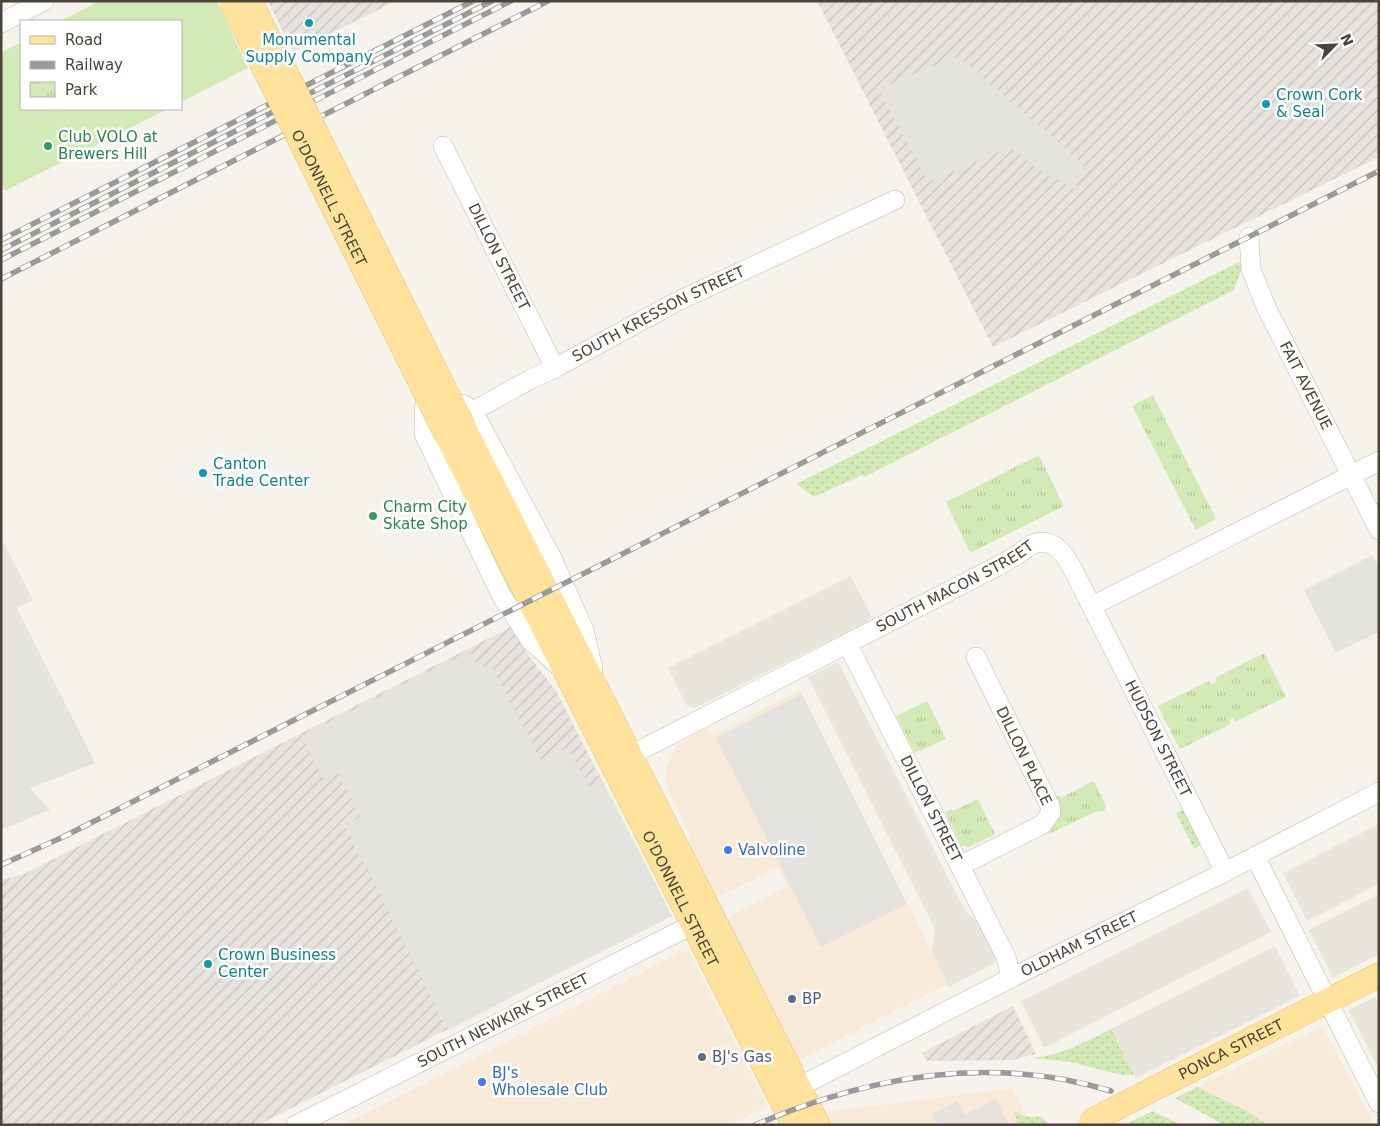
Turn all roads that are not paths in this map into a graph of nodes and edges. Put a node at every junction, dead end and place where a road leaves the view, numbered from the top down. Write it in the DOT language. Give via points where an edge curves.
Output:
graph roads {
  1 [pos="44,1"];
  2 [pos="231,1"];
  3 [pos="248,1"];
  4 [pos="1,23"];
  5 [pos="443,146"];
  6 [pos="895,200"];
  7 [pos="1249,237"];
  8 [pos="555,368"];
  9 [pos="425,370"];
  10 [pos="452,427"];
  11 [pos="1379,461"];
  12 [pos="1350,475"];
  13 [pos="1379,530"];
  14 [pos="1092,606"];
  15 [pos="847,643"];
  16 [pos="976,657"];
  17 [pos="621,759"];
  18 [pos="1379,792"];
  19 [pos="1255,856"];
  20 [pos="960,866"];
  21 [pos="1225,872"];
  22 [pos="702,919"];
  23 [pos="1379,975"];
  24 [pos="1011,978"];
  25 [pos="1327,1000"];
  26 [pos="790,1091"];
  27 [pos="1379,1102"];
  28 [pos="1087,1123"];
  29 [pos="296,1125"];
  30 [pos="794,1125"];
  31 [pos="818,1125"];
  1 -- 4 [label="street"];
  2 -- 10 [label="main road, O'DONNELL STREET, bridge"];
  3 -- 9 [label="street, O'DONNELL STREET"];
  3 -- 10 [label="main road, O'DONNELL STREET, bridge"];
  5 -- 8 [label="street, DILLON STREET"];
  6 -- 8 [label="street, SOUTH KRESSON STREET" via="676,302"];
  7 -- 12 [label="street, FAIT AVENUE" via="1251,268 1266,307"];
  8 -- 10 [label="street, SOUTH KRESSON STREET"];
  9 -- 10 [label="street, O'DONNELL STREET" via="438,385"];
  9 -- 10 [label="street, O'DONNELL STREET" via="429,388 424,411"];
  10 -- 17 [label="main road, O'DONNELL STREET" via="566,672"];
  10 -- 17 [label="main road, O'DONNELL STREET" via="597,690"];
  11 -- 12 [label="street"];
  12 -- 13 [label="street, FAIT AVENUE"];
  12 -- 14 [label="street"];
  14 -- 15 [label="street, SOUTH MACON STREET" via="1064,554 1057,547 1042,543 1030,546 996,567"];
  14 -- 21 [label="street, HUDSON STREET"];
  15 -- 17 [label="street, SOUTH MACON STREET"];
  15 -- 20 [label="street, DILLON STREET"];
  16 -- 20 [label="street, DILLON PLACE" via="1051,812 1043,824"];
  17 -- 22 [label="main road, O'DONNELL STREET"];
  18 -- 19 [label="street, OLDHAM STREET"];
  19 -- 21 [label="street, OLDHAM STREET"];
  19 -- 25 [label="street"];
  20 -- 24 [label="street, DILLON STREET" via="1006,958"];
  21 -- 24 [label="street, OLDHAM STREET"];
  22 -- 26 [label="main road, O'DONNELL STREET"];
  22 -- 29 [label="street, SOUTH NEWKIRK STREET"];
  23 -- 25 [label="main road, PONCA STREET"];
  24 -- 26 [label="street, OLDHAM STREET"];
  25 -- 27 [label="street"];
  25 -- 28 [label="main road, PONCA STREET, bridge"];
  26 -- 30 [label="main road, O'DONNELL STREET"];
  26 -- 31 [label="main road, O'DONNELL STREET"];
}
